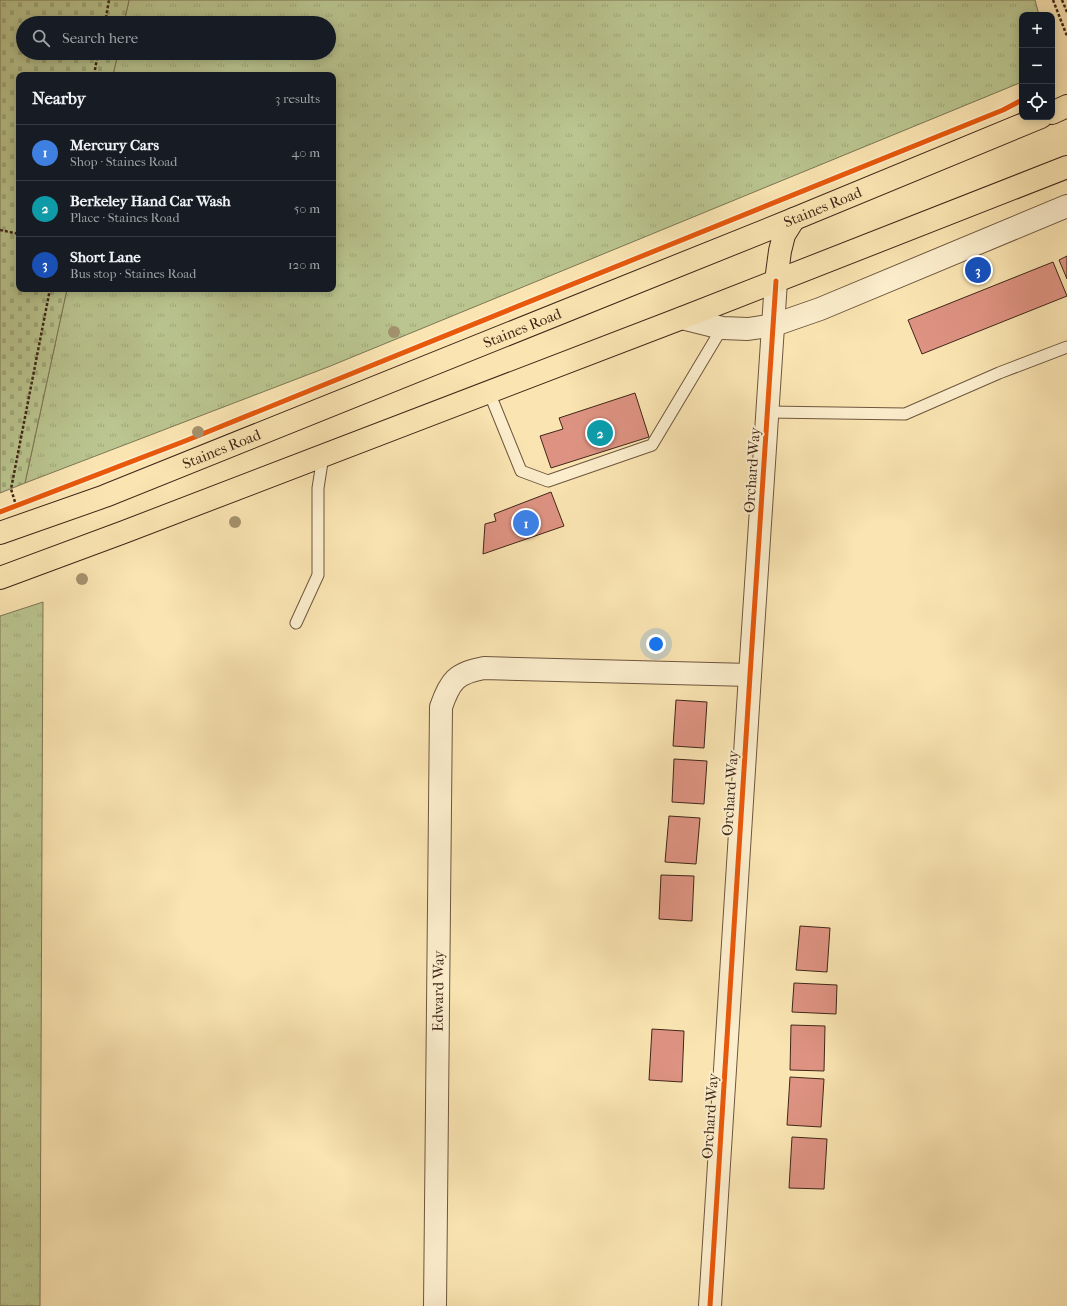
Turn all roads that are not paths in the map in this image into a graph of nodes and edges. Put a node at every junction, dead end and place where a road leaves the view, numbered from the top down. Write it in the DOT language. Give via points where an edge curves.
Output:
graph roads {
  1 [pos="1067,106"];
  2 [pos="1055,112"];
  3 [pos="1034,120"];
  4 [pos="1067,167"];
  5 [pos="1067,206"];
  6 [pos="794,219"];
  7 [pos="776,281"];
  8 [pos="682,318"];
  9 [pos="774,325"];
  10 [pos="722,328"];
  11 [pos="1067,347"];
  12 [pos="489,392"];
  13 [pos="768,412"];
  14 [pos="323,456"];
  15 [pos="0,533"];
  16 [pos="0,578"];
  17 [pos="296,623"];
  18 [pos="750,675"];
  19 [pos="435,1306"];
  20 [pos="710,1306"];
  1 -- 2 [label="highway"];
  3 -- 6 [label="highway, Staines Road"];
  4 -- 7 [label="highway"];
  5 -- 9 [label="street" via="820,309"];
  6 -- 7 [label="highway" via="784,235"];
  6 -- 15 [label="highway, Staines Road" via="105,496"];
  7 -- 8 [label="highway"];
  7 -- 9 [label="street, Orchard Way"];
  8 -- 10 [label="street"];
  8 -- 12 [label="highway"];
  9 -- 10 [label="street" via="748,329"];
  9 -- 13 [label="street, Orchard Way"];
  10 -- 12 [label="lane" via="652,444 548,481 522,471"];
  11 -- 13 [label="lane" via="905,414"];
  12 -- 14 [label="highway"];
  13 -- 18 [label="street, Orchard Way"];
  14 -- 16 [label="highway"];
  14 -- 17 [label="lane" via="318,488 318,575"];
  18 -- 19 [label="street, Edward Way" via="484,668 468,671 455,680 446,692 440,707"];
  18 -- 20 [label="street, Orchard Way"];
}
